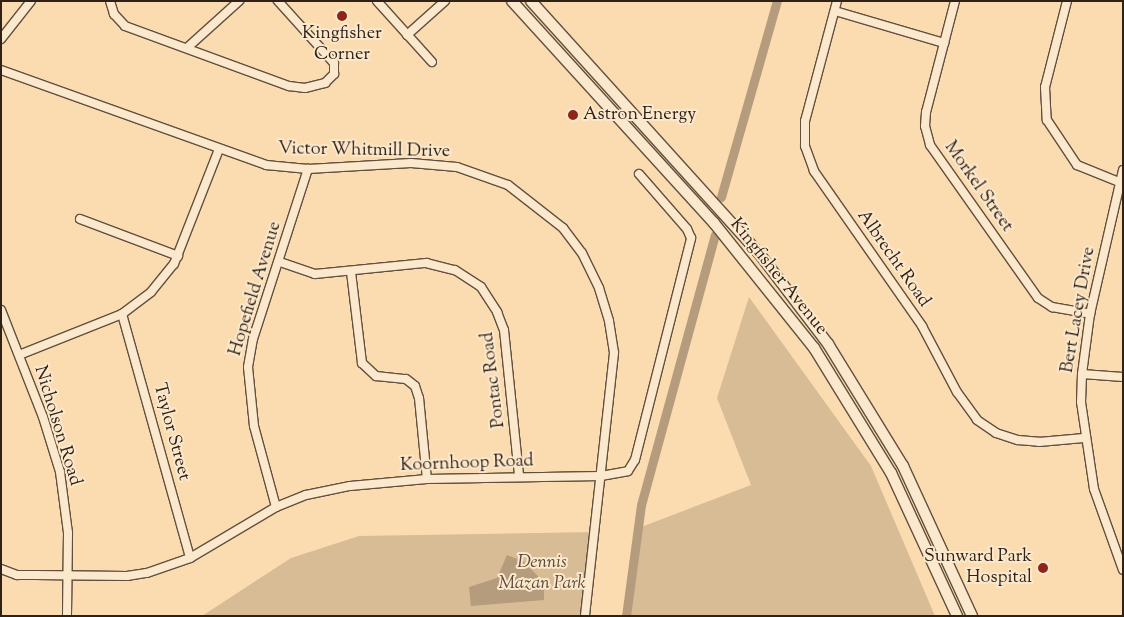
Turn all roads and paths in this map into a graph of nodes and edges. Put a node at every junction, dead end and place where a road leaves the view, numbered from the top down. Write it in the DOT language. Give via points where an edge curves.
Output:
graph roads {
  1 [pos="31,1"];
  2 [pos="110,1"];
  3 [pos="239,1"];
  4 [pos="278,1"];
  5 [pos="377,1"];
  6 [pos="512,1"];
  7 [pos="531,1"];
  8 [pos="837,1"];
  9 [pos="955,1"];
  10 [pos="1067,1"];
  11 [pos="443,2"];
  12 [pos="835,11"];
  13 [pos="407,35"];
  14 [pos="1,39"];
  15 [pos="944,43"];
  16 [pos="188,47"];
  17 [pos="432,62"];
  18 [pos="1,70"];
  19 [pos="219,149"];
  20 [pos="308,169"];
  21 [pos="1123,170"];
  22 [pos="639,174"];
  23 [pos="1119,182"];
  24 [pos="80,219"];
  25 [pos="178,256"];
  26 [pos="280,262"];
  27 [pos="352,272"];
  28 [pos="1,310"];
  29 [pos="122,314"];
  30 [pos="1090,314"];
  31 [pos="19,355"];
  32 [pos="1082,374"];
  33 [pos="1123,377"];
  34 [pos="1084,438"];
  35 [pos="520,476"];
  36 [pos="601,476"];
  37 [pos="427,480"];
  38 [pos="276,507"];
  39 [pos="190,558"];
  40 [pos="1,569"];
  41 [pos="1123,570"];
  42 [pos="68,576"];
  43 [pos="67,616"];
  44 [pos="585,616"];
  45 [pos="956,616"];
  46 [pos="972,616"];
  1 -- 14 [label="street"];
  2 -- 16 [label="street" via="114,14 125,26"];
  3 -- 16 [label="street"];
  4 -- 16 [label="street" via="334,63 334,74 325,83 305,88 289,86"];
  5 -- 13 [label="street"];
  6 -- 45 [label="street, Kingfisher Avenue" via="714,223 814,348 891,473"];
  7 -- 46 [label="street, Kingfisher Avenue" via="758,252 828,344 903,466"];
  8 -- 12 [label="street, Albrecht Road"];
  9 -- 15 [label="street, Morkel Street"];
  10 -- 23 [label="street" via="1045,87 1047,120 1077,165"];
  11 -- 13 [label="street"];
  12 -- 15 [label="street"];
  12 -- 34 [label="street, Albrecht Road" via="805,121 807,155 818,178 922,326 957,392 977,420 996,433 1018,440"];
  13 -- 17 [label="street"];
  15 -- 30 [label="street, Morkel Street" via="925,119 930,145 1038,298 1052,307"];
  18 -- 19 [label="street, Victor Whitmill Drive"];
  19 -- 20 [label="street, Victor Whitmill Drive" via="258,163"];
  19 -- 25 [label="street"];
  20 -- 26 [label="street, Hopefield Avenue"];
  20 -- 36 [label="street, Victor Whitmill Drive" via="411,163 457,167 508,186 563,228 591,270 609,320 614,368"];
  21 -- 23 [label="street, Bert Lacey Drive"];
  22 -- 36 [label="street, Koornhoop Road" via="687,229 691,245 633,466 624,473"];
  23 -- 30 [label="street, Bert Lacey Drive"];
  24 -- 25 [label="street"];
  25 -- 29 [label="street" via="151,292"];
  26 -- 27 [label="street, Pontac Road" via="308,274"];
  26 -- 38 [label="street, Hopefield Avenue" via="253,339 248,367 254,426"];
  27 -- 35 [label="street, Pontac Road" via="412,263 443,266 467,276 490,298 504,330"];
  27 -- 37 [label="street" via="362,363 376,376 406,379 415,386"];
  28 -- 31 [label="street, Nicholson Road"];
  29 -- 31 [label="street"];
  29 -- 39 [label="street, Taylor Street"];
  30 -- 32 [label="street, Bert Lacey Drive"];
  31 -- 42 [label="street, Nicholson Road" via="60,472 68,533"];
  32 -- 33 [label="street"];
  32 -- 34 [label="street, Bert Lacey Drive"];
  34 -- 41 [label="street, Bert Lacey Drive" via="1094,489"];
  35 -- 36 [label="street, Koornhoop Road"];
  35 -- 37 [label="street, Koornhoop Road"];
  36 -- 44 [label="street, Victor Whitmill Drive"];
  37 -- 38 [label="street, Koornhoop Road" via="330,490"];
  38 -- 39 [label="street, Koornhoop Road"];
  39 -- 42 [label="street, Koornhoop Road" via="162,569 127,576"];
  40 -- 42 [label="street, Koornhoop Road" via="17,575"];
  42 -- 43 [label="street, Nicholson Road"];
}
